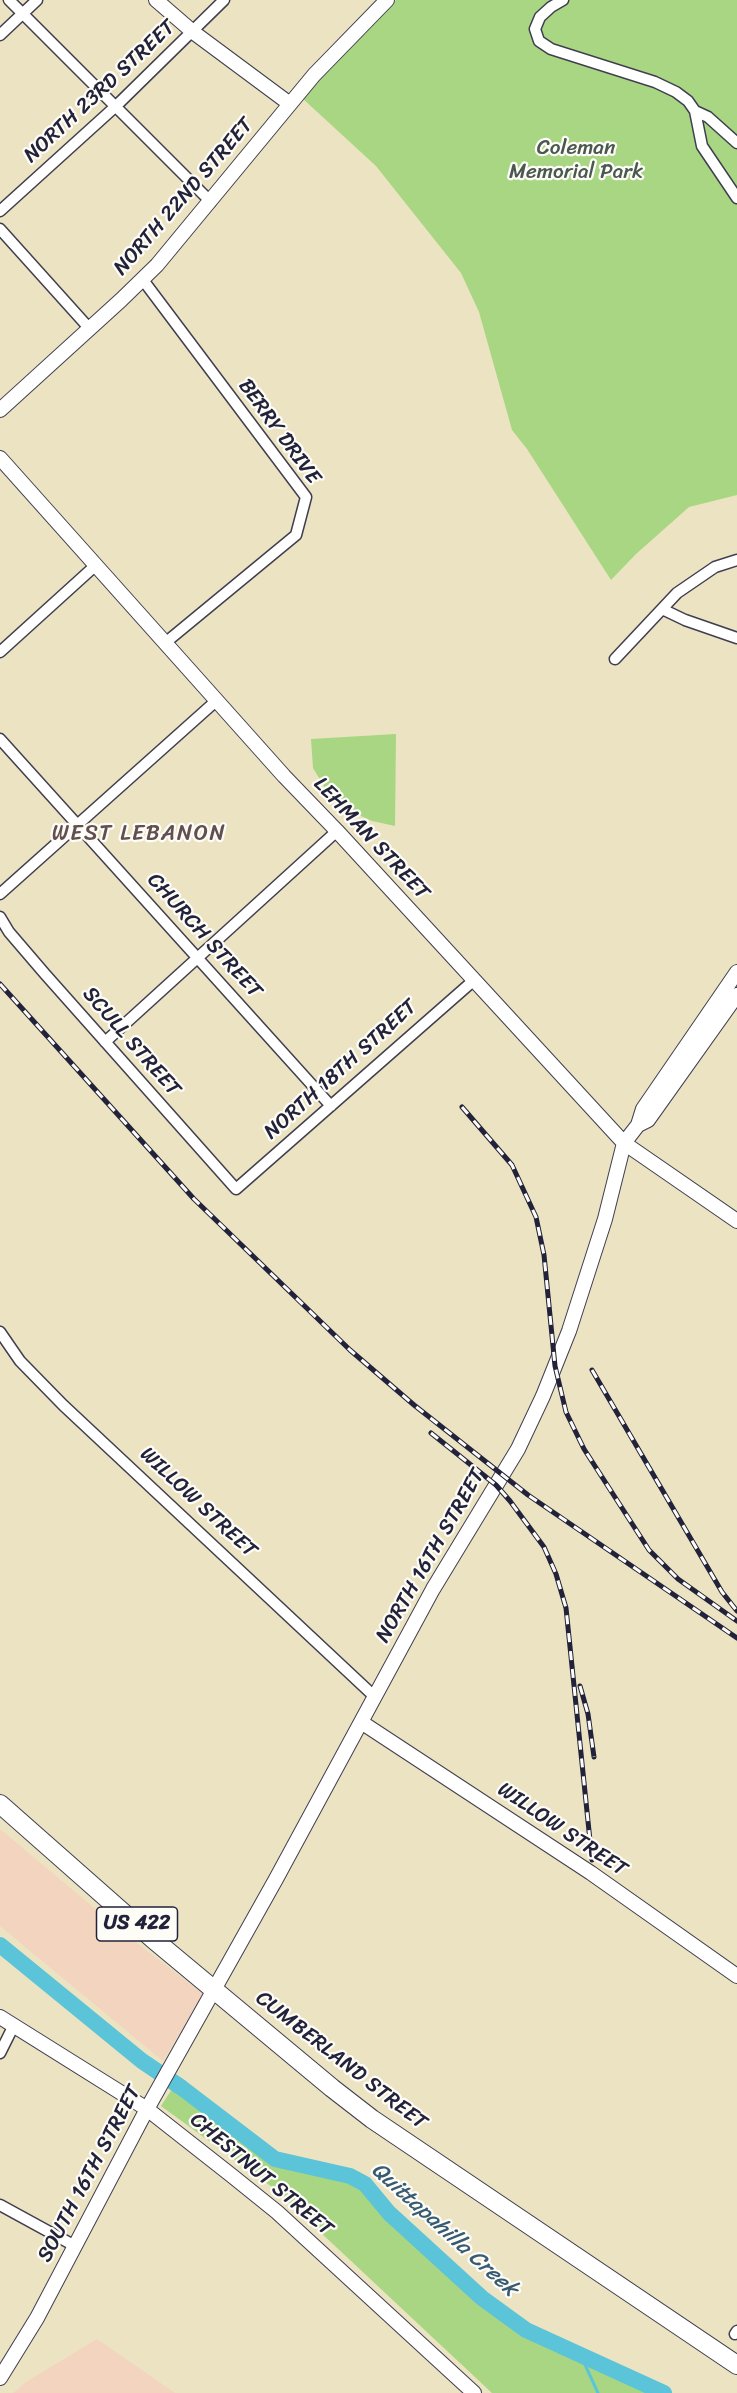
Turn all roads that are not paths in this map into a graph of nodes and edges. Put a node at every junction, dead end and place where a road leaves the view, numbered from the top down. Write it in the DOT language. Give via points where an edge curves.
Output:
graph roads {
  1 [pos="9,0"];
  2 [pos="37,0"];
  3 [pos="156,0"];
  4 [pos="224,0"];
  5 [pos="387,0"];
  6 [pos="563,0"];
  7 [pos="23,14"];
  8 [pos="193,32"];
  9 [pos="0,34"];
  10 [pos="290,105"];
  11 [pos="116,106"];
  12 [pos="695,111"];
  13 [pos="737,143"];
  14 [pos="737,198"];
  15 [pos="211,202"];
  16 [pos="0,211"];
  17 [pos="0,229"];
  18 [pos="142,280"];
  19 [pos="89,328"];
  20 [pos="0,410"];
  21 [pos="0,458"];
  22 [pos="737,560"];
  23 [pos="96,565"];
  24 [pos="662,609"];
  25 [pos="737,638"];
  26 [pos="165,643"];
  27 [pos="0,652"];
  28 [pos="615,659"];
  29 [pos="216,701"];
  30 [pos="0,739"];
  31 [pos="77,824"];
  32 [pos="338,831"];
  33 [pos="0,894"];
  34 [pos="0,917"];
  35 [pos="198,958"];
  36 [pos="737,972"];
  37 [pos="473,981"];
  38 [pos="737,995"];
  39 [pos="105,1042"];
  40 [pos="331,1106"];
  41 [pos="638,1125"];
  42 [pos="624,1143"];
  43 [pos="236,1189"];
  44 [pos="737,1221"];
  45 [pos="0,1332"];
  46 [pos="375,1697"];
  47 [pos="361,1722"];
  48 [pos="0,1804"];
  49 [pos="737,1976"];
  50 [pos="214,1989"];
  51 [pos="0,2017"];
  52 [pos="14,2025"];
  53 [pos="0,2053"];
  54 [pos="147,2109"];
  55 [pos="0,2205"];
  56 [pos="75,2246"];
  57 [pos="737,2364"];
  58 [pos="0,2378"];
  59 [pos="474,2393"];
  1 -- 7 [label="street"];
  2 -- 7 [label="street"];
  3 -- 8 [label="main road"];
  4 -- 8 [label="street, NORTH 23RD STREET"];
  5 -- 10 [label="main road, NORTH 22ND STREET"];
  6 -- 12 [label="street" via="540,17 535,29 539,41 551,49 655,82 688,101"];
  7 -- 9 [label="street"];
  7 -- 11 [label="street"];
  8 -- 10 [label="main road"];
  8 -- 11 [label="street, NORTH 23RD STREET"];
  10 -- 15 [label="main road, NORTH 22ND STREET"];
  11 -- 15 [label="street"];
  11 -- 16 [label="street, NORTH 23RD STREET"];
  12 -- 13 [label="street" via="708,117"];
  12 -- 14 [label="street" via="702,146"];
  15 -- 18 [label="main road, NORTH 22ND STREET"];
  17 -- 19 [label="street"];
  18 -- 19 [label="main road, NORTH 22ND STREET"];
  18 -- 26 [label="street, BERRY DRIVE" via="306,497 296,535"];
  19 -- 20 [label="main road, NORTH 22ND STREET"];
  21 -- 23 [label="main road, LEHMAN STREET"];
  22 -- 24 [label="street" via="695,579"];
  23 -- 26 [label="main road, LEHMAN STREET"];
  23 -- 27 [label="street"];
  24 -- 25 [label="street"];
  24 -- 28 [label="street"];
  26 -- 29 [label="main road, LEHMAN STREET"];
  29 -- 31 [label="street"];
  29 -- 32 [label="main road, LEHMAN STREET"];
  30 -- 31 [label="street, CHURCH STREET"];
  31 -- 33 [label="street"];
  31 -- 35 [label="street, CHURCH STREET"];
  32 -- 35 [label="street"];
  32 -- 37 [label="main road, LEHMAN STREET"];
  34 -- 39 [label="street, SCULL STREET"];
  35 -- 39 [label="street"];
  35 -- 40 [label="street, CHURCH STREET"];
  36 -- 41 [label="main road, NORTH 16TH STREET" via="643,1109"];
  37 -- 40 [label="street, NORTH 18TH STREET"];
  37 -- 42 [label="main road, LEHMAN STREET"];
  38 -- 41 [label="main road, NORTH 16TH STREET" via="648,1120"];
  39 -- 43 [label="street, SCULL STREET"];
  40 -- 43 [label="street, NORTH 18TH STREET"];
  41 -- 42 [label="main road, NORTH 16TH STREET"];
  42 -- 44 [label="main road, LEHMAN STREET"];
  42 -- 46 [label="main road, NORTH 16TH STREET" via="588,1276 543,1396 518,1449 432,1589"];
  45 -- 46 [label="street, WILLOW STREET" via="20,1361 63,1405"];
  46 -- 47 [label="main road, NORTH 16TH STREET"];
  47 -- 49 [label="main road, WILLOW STREET"];
  47 -- 50 [label="main road, NORTH 16TH STREET"];
  48 -- 50 [label="highway, CUMBERLAND STREET / US 422"];
  50 -- 54 [label="main road, SOUTH 16TH STREET"];
  50 -- 57 [label="highway, CUMBERLAND STREET / US 422" via="372,2119"];
  51 -- 52 [label="main road, CHESTNUT STREET"];
  52 -- 53 [label="street"];
  52 -- 54 [label="main road, CHESTNUT STREET"];
  54 -- 56 [label="main road, SOUTH 16TH STREET"];
  54 -- 59 [label="main road, CHESTNUT STREET" via="277,2212"];
  55 -- 56 [label="street"];
  56 -- 58 [label="main road, SOUTH 16TH STREET"];
}
